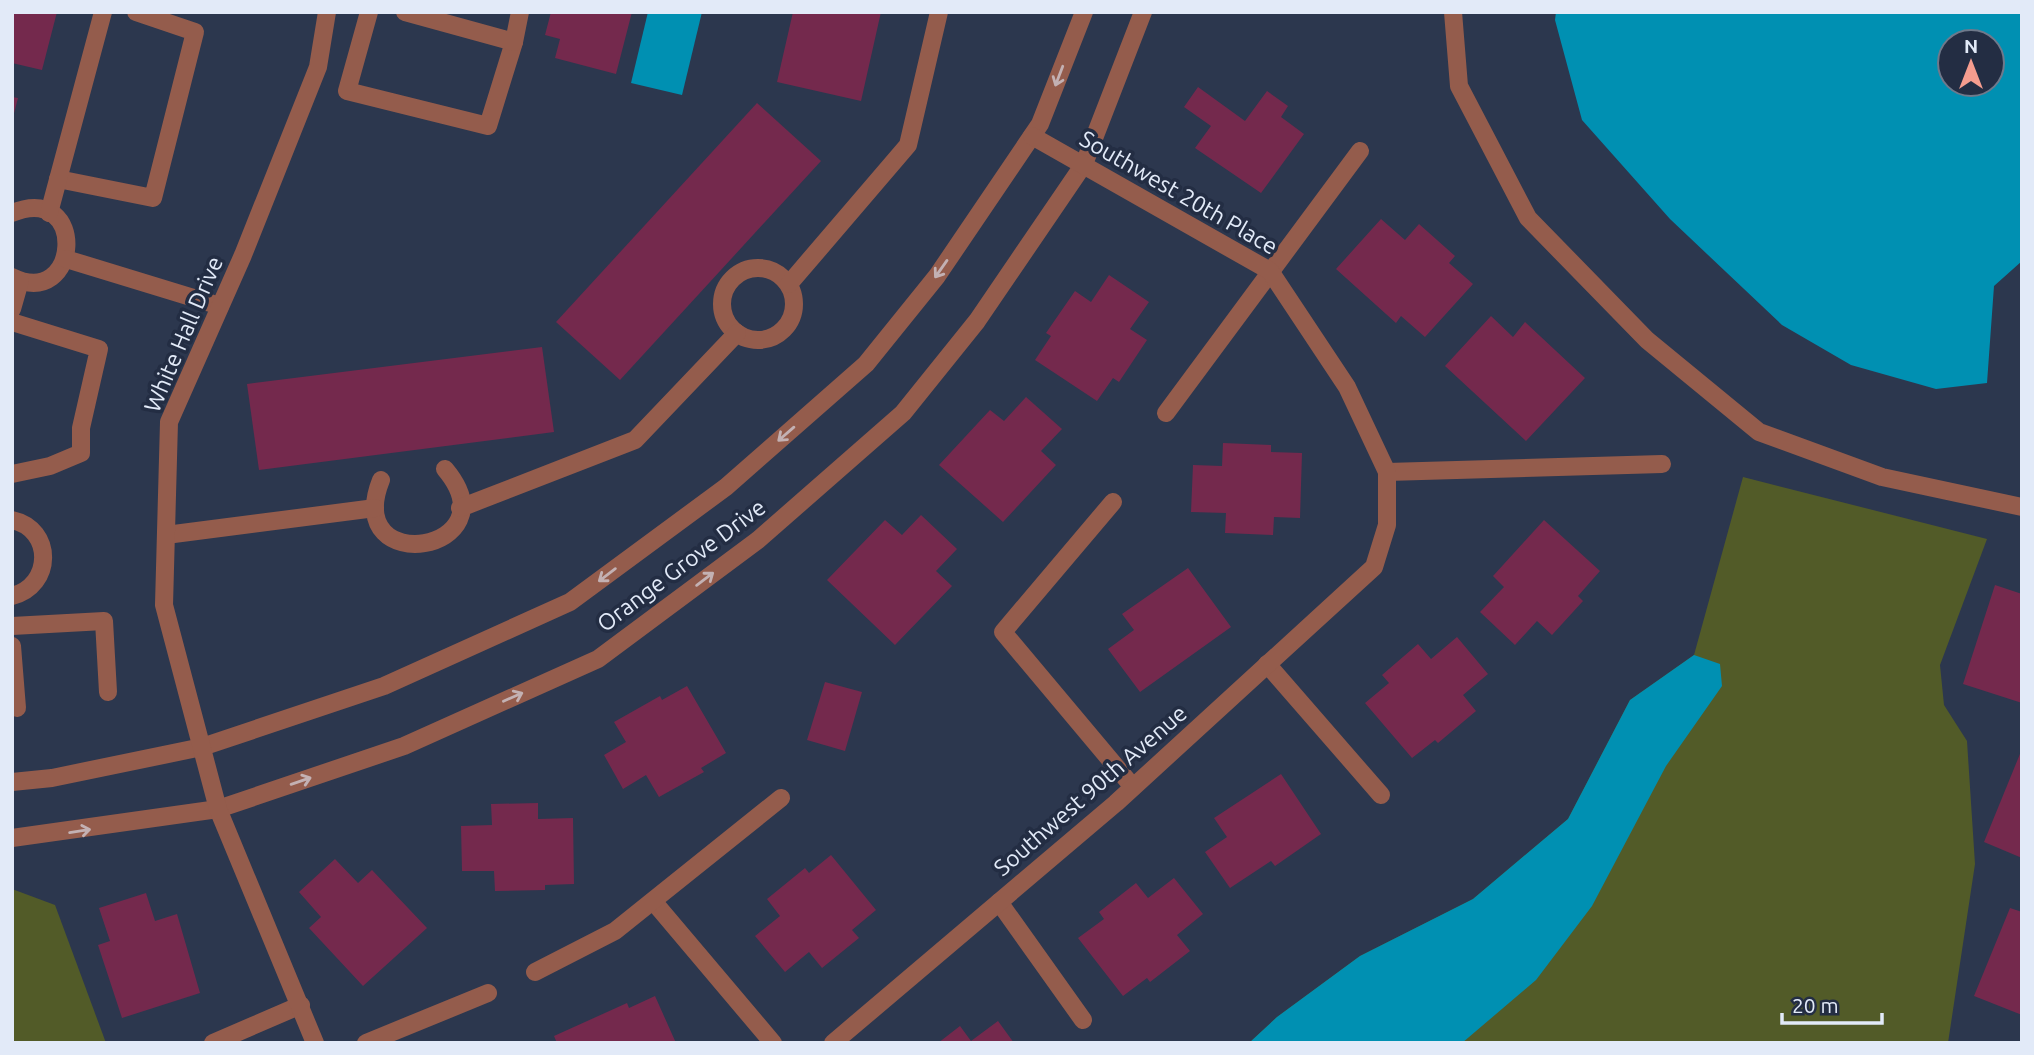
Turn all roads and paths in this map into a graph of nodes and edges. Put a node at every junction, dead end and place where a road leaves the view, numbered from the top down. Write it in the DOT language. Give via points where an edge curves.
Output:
graph roads {
  1 [pos="103,12"];
  2 [pos="136,12"];
  3 [pos="327,12"];
  4 [pos="369,12"];
  5 [pos="405,12"];
  6 [pos="520,12"];
  7 [pos="939,12"];
  8 [pos="1084,12"];
  9 [pos="1143,12"];
  10 [pos="1453,12"];
  11 [pos="514,42"];
  12 [pos="1032,136"];
  13 [pos="1360,151"];
  14 [pos="1084,164"];
  15 [pos="58,179"];
  16 [pos="12,213"];
  17 [pos="49,213"];
  18 [pos="66,259"];
  19 [pos="1270,271"];
  20 [pos="16,279"];
  21 [pos="789,284"];
  22 [pos="220,306"];
  23 [pos="12,309"];
  24 [pos="12,322"];
  25 [pos="737,333"];
  26 [pos="1167,413"];
  27 [pos="1662,464"];
  28 [pos="444,469"];
  29 [pos="1387,472"];
  30 [pos="12,474"];
  31 [pos="381,480"];
  32 [pos="1113,502"];
  33 [pos="2022,507"];
  34 [pos="375,508"];
  35 [pos="460,508"];
  36 [pos="12,520"];
  37 [pos="166,536"];
  38 [pos="1374,567"];
  39 [pos="12,596"];
  40 [pos="12,626"];
  41 [pos="12,646"];
  42 [pos="1267,664"];
  43 [pos="108,692"];
  44 [pos="17,708"];
  45 [pos="202,747"];
  46 [pos="12,782"];
  47 [pos="1133,787"];
  48 [pos="1381,795"];
  49 [pos="781,799"];
  50 [pos="218,809"];
  51 [pos="12,838"];
  52 [pos="653,901"];
  53 [pos="999,902"];
  54 [pos="535,972"];
  55 [pos="488,993"];
  56 [pos="301,1006"];
  57 [pos="1083,1020"];
  58 [pos="213,1043"];
  59 [pos="315,1043"];
  60 [pos="366,1043"];
  61 [pos="773,1043"];
  62 [pos="833,1043"];
  1 -- 15 [label="street"];
  2 -- 15 [label="street" via="195,32 153,198"];
  3 -- 22 [label="street, White Hall Drive" via="318,67"];
  4 -- 11 [label="street" via="347,91 488,126"];
  5 -- 11 [label="street"];
  6 -- 11 [label="street"];
  7 -- 21 [label="street" via="908,145"];
  8 -- 12 [label="street, Orange Grove Drive, one-way"];
  9 -- 14 [label="street, Orange Grove Drive"];
  10 -- 33 [label="street" via="1459,86 1528,218 1647,340 1759,432 1882,477"];
  12 -- 14 [label="street, Southwest 20th Place"];
  12 -- 45 [label="street, Orange Grove Drive, one-way" via="937,276 866,363 726,487 570,602 384,686"];
  13 -- 19 [label="street"];
  14 -- 19 [label="street, Southwest 20th Place"];
  50 -- 14 [label="street, Orange Grove Drive, one-way" via="404,746 598,659 758,540 903,413 976,321"];
  15 -- 17 [label="street"];
  16 -- 17 [label="street" via="24,208"];
  17 -- 18 [label="street" via="68,238"];
  18 -- 20 [label="street" via="42,281"];
  18 -- 22 [label="street"];
  19 -- 26 [label="street"];
  19 -- 29 [label="street, Southwest 20th Place" via="1347,387"];
  20 -- 23 [label="street"];
  21 -- 25 [label="street" via="794,308 783,330 760,340"];
  21 -- 25 [label="street" via="760,267 729,281 722,303 728,325"];
  22 -- 37 [label="street, White Hall Drive" via="169,422"];
  24 -- 30 [label="street" via="99,349 81,428 81,453"];
  25 -- 35 [label="street" via="635,440"];
  27 -- 29 [label="street"];
  28 -- 35 [label="street" via="457,486"];
  29 -- 38 [label="street, Southwest 20th Place" via="1387,525"];
  31 -- 34 [label="street"];
  32 -- 47 [label="street" via="1003,632"];
  34 -- 35 [label="street" via="387,533 411,545 438,541 449,533"];
  34 -- 37 [label="street"];
  36 -- 39 [label="street" via="28,526 37,536 44,561 33,585"];
  37 -- 45 [label="street, White Hall Drive" via="164,605"];
  38 -- 42 [label="street, Southwest 90th Avenue"];
  40 -- 43 [label="street" via="104,621"];
  41 -- 44 [label="street"];
  42 -- 47 [label="street, Southwest 90th Avenue"];
  42 -- 48 [label="street"];
  45 -- 46 [label="street, Orange Grove Drive"];
  45 -- 50 [label="street, White Hall Drive"];
  47 -- 53 [label="street, Southwest 90th Avenue"];
  49 -- 52 [label="street"];
  51 -- 50 [label="street, Orange Grove Drive, one-way"];
  50 -- 56 [label="street, White Hall Drive"];
  52 -- 54 [label="street" via="615,931"];
  52 -- 61 [label="street"];
  53 -- 57 [label="street"];
  53 -- 62 [label="street, Southwest 90th Avenue"];
  55 -- 60 [label="street"];
  56 -- 58 [label="street"];
  56 -- 59 [label="street, White Hall Drive"];
}
